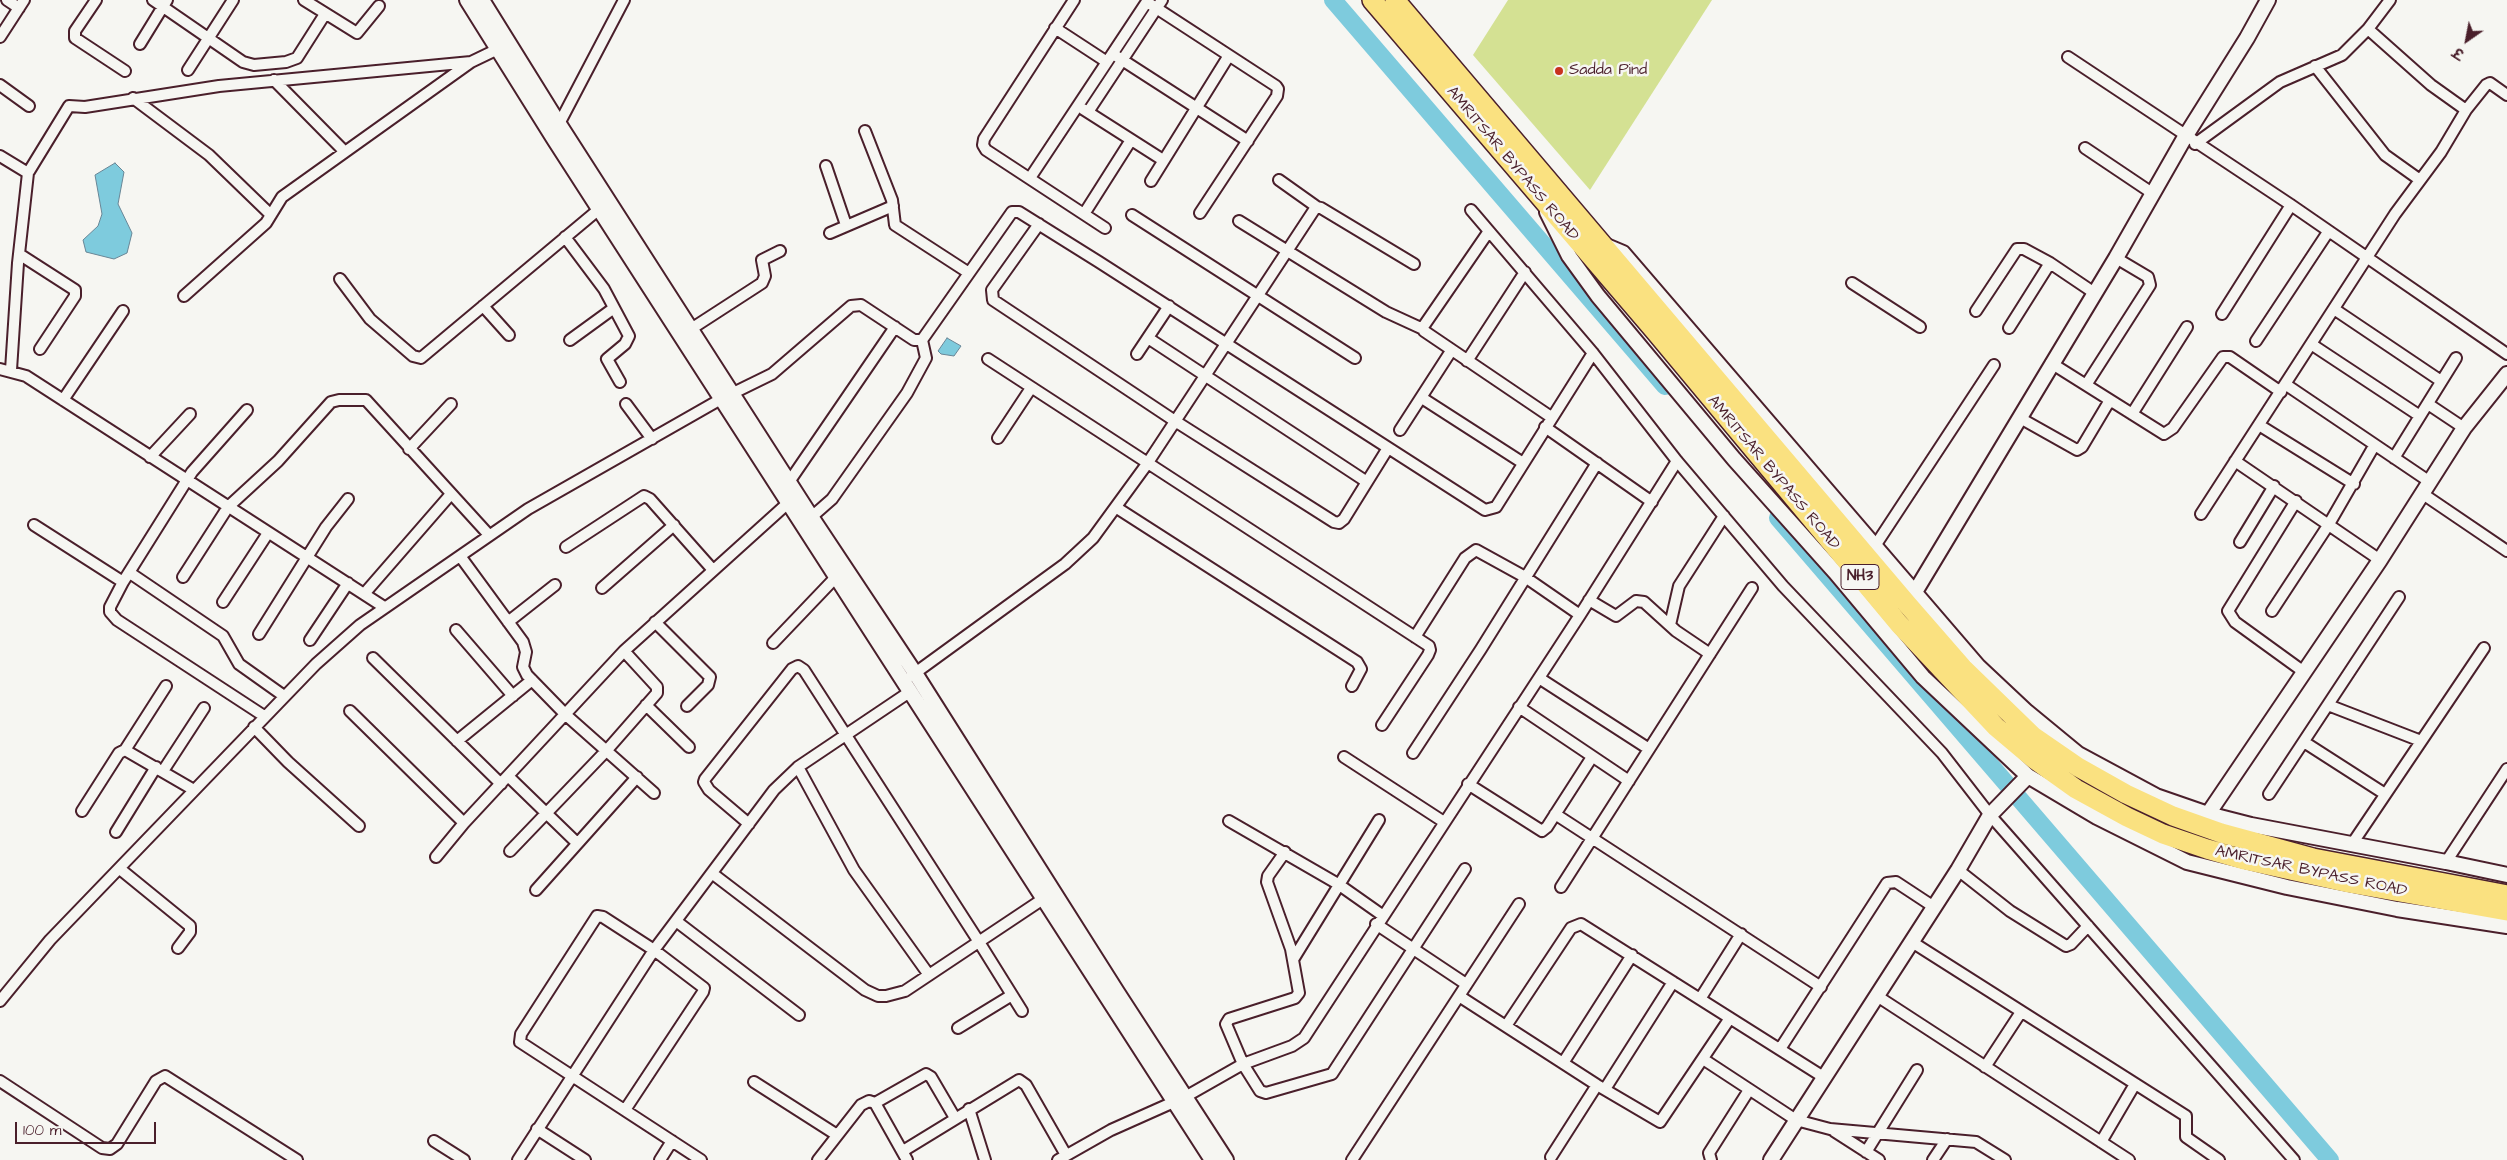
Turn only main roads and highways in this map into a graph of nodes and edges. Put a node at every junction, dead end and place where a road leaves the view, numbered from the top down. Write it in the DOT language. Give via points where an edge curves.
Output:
graph roads {
  1 [pos="1372,0"];
  2 [pos="1395,0"];
  3 [pos="2507,895"];
  4 [pos="2507,911"];
  1 -- 4 [label="highway, AMRITSAR BYPASS ROAD / NH3" via="1655,331 1899,624 1989,720 2034,759 2076,789 2127,817 2207,850 2340,882"];
  2 -- 3 [label="highway, AMRITSAR BYPASS ROAD / NH3" via="1914,612 1970,674 2034,736 2078,767 2126,794 2221,834 2313,858"];
}
